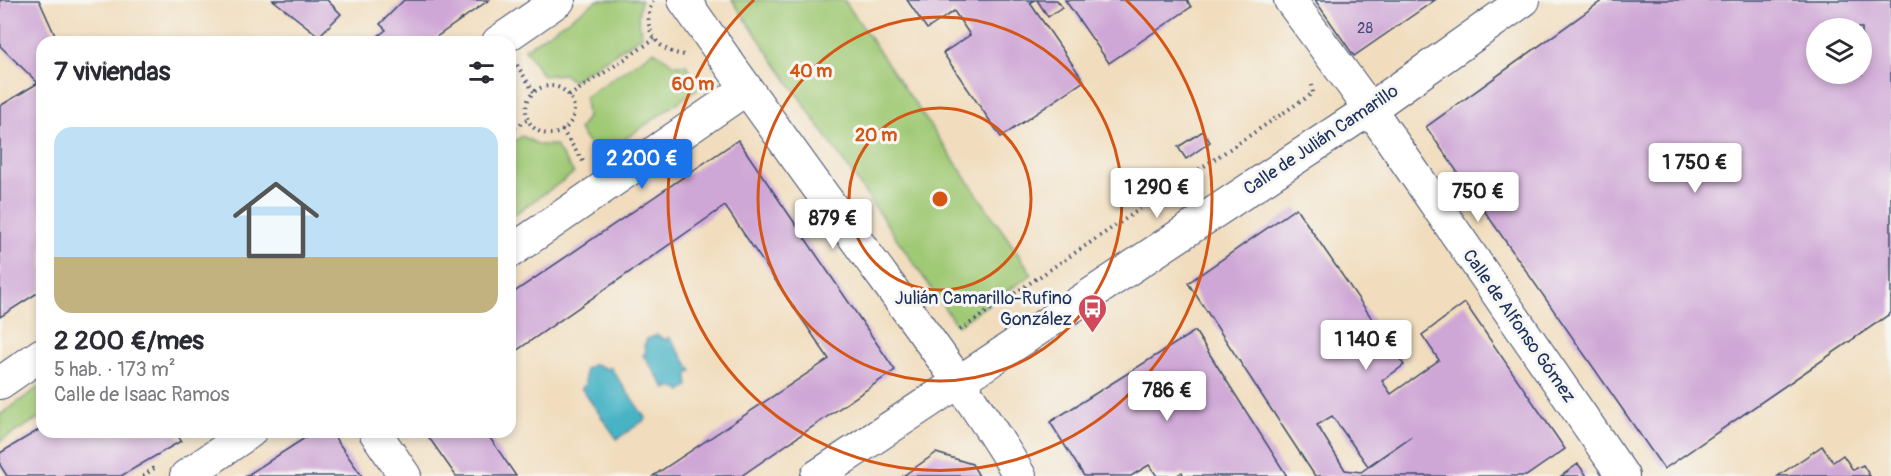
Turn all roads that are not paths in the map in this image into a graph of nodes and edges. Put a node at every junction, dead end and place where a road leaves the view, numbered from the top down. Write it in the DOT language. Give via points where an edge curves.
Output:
graph roads {
  1 [pos="559,0"];
  2 [pos="684,0"];
  3 [pos="1290,0"];
  4 [pos="1524,0"];
  5 [pos="516,44"];
  6 [pos="746,89"];
  7 [pos="1370,109"];
  8 [pos="516,248"];
  9 [pos="36,358"];
  10 [pos="957,382"];
  11 [pos="0,383"];
  12 [pos="241,438"];
  13 [pos="379,438"];
  14 [pos="186,476"];
  15 [pos="405,476"];
  16 [pos="818,476"];
  17 [pos="1020,476"];
  18 [pos="1623,476"];
  1 -- 5 [label="street"];
  2 -- 6 [label="street"];
  3 -- 7 [label="street, Calle de Alfonso Gómez"];
  4 -- 7 [label="street, Calle de Julián Camarillo"];
  6 -- 8 [label="street"];
  6 -- 10 [label="street"];
  7 -- 10 [label="street, Calle de Julián Camarillo"];
  7 -- 18 [label="street, Calle de Alfonso Gómez"];
  9 -- 11 [label="street"];
  10 -- 16 [label="street, Calle de Julián Camarillo"];
  10 -- 17 [label="street"];
  12 -- 14 [label="street"];
  13 -- 15 [label="street"];
}
